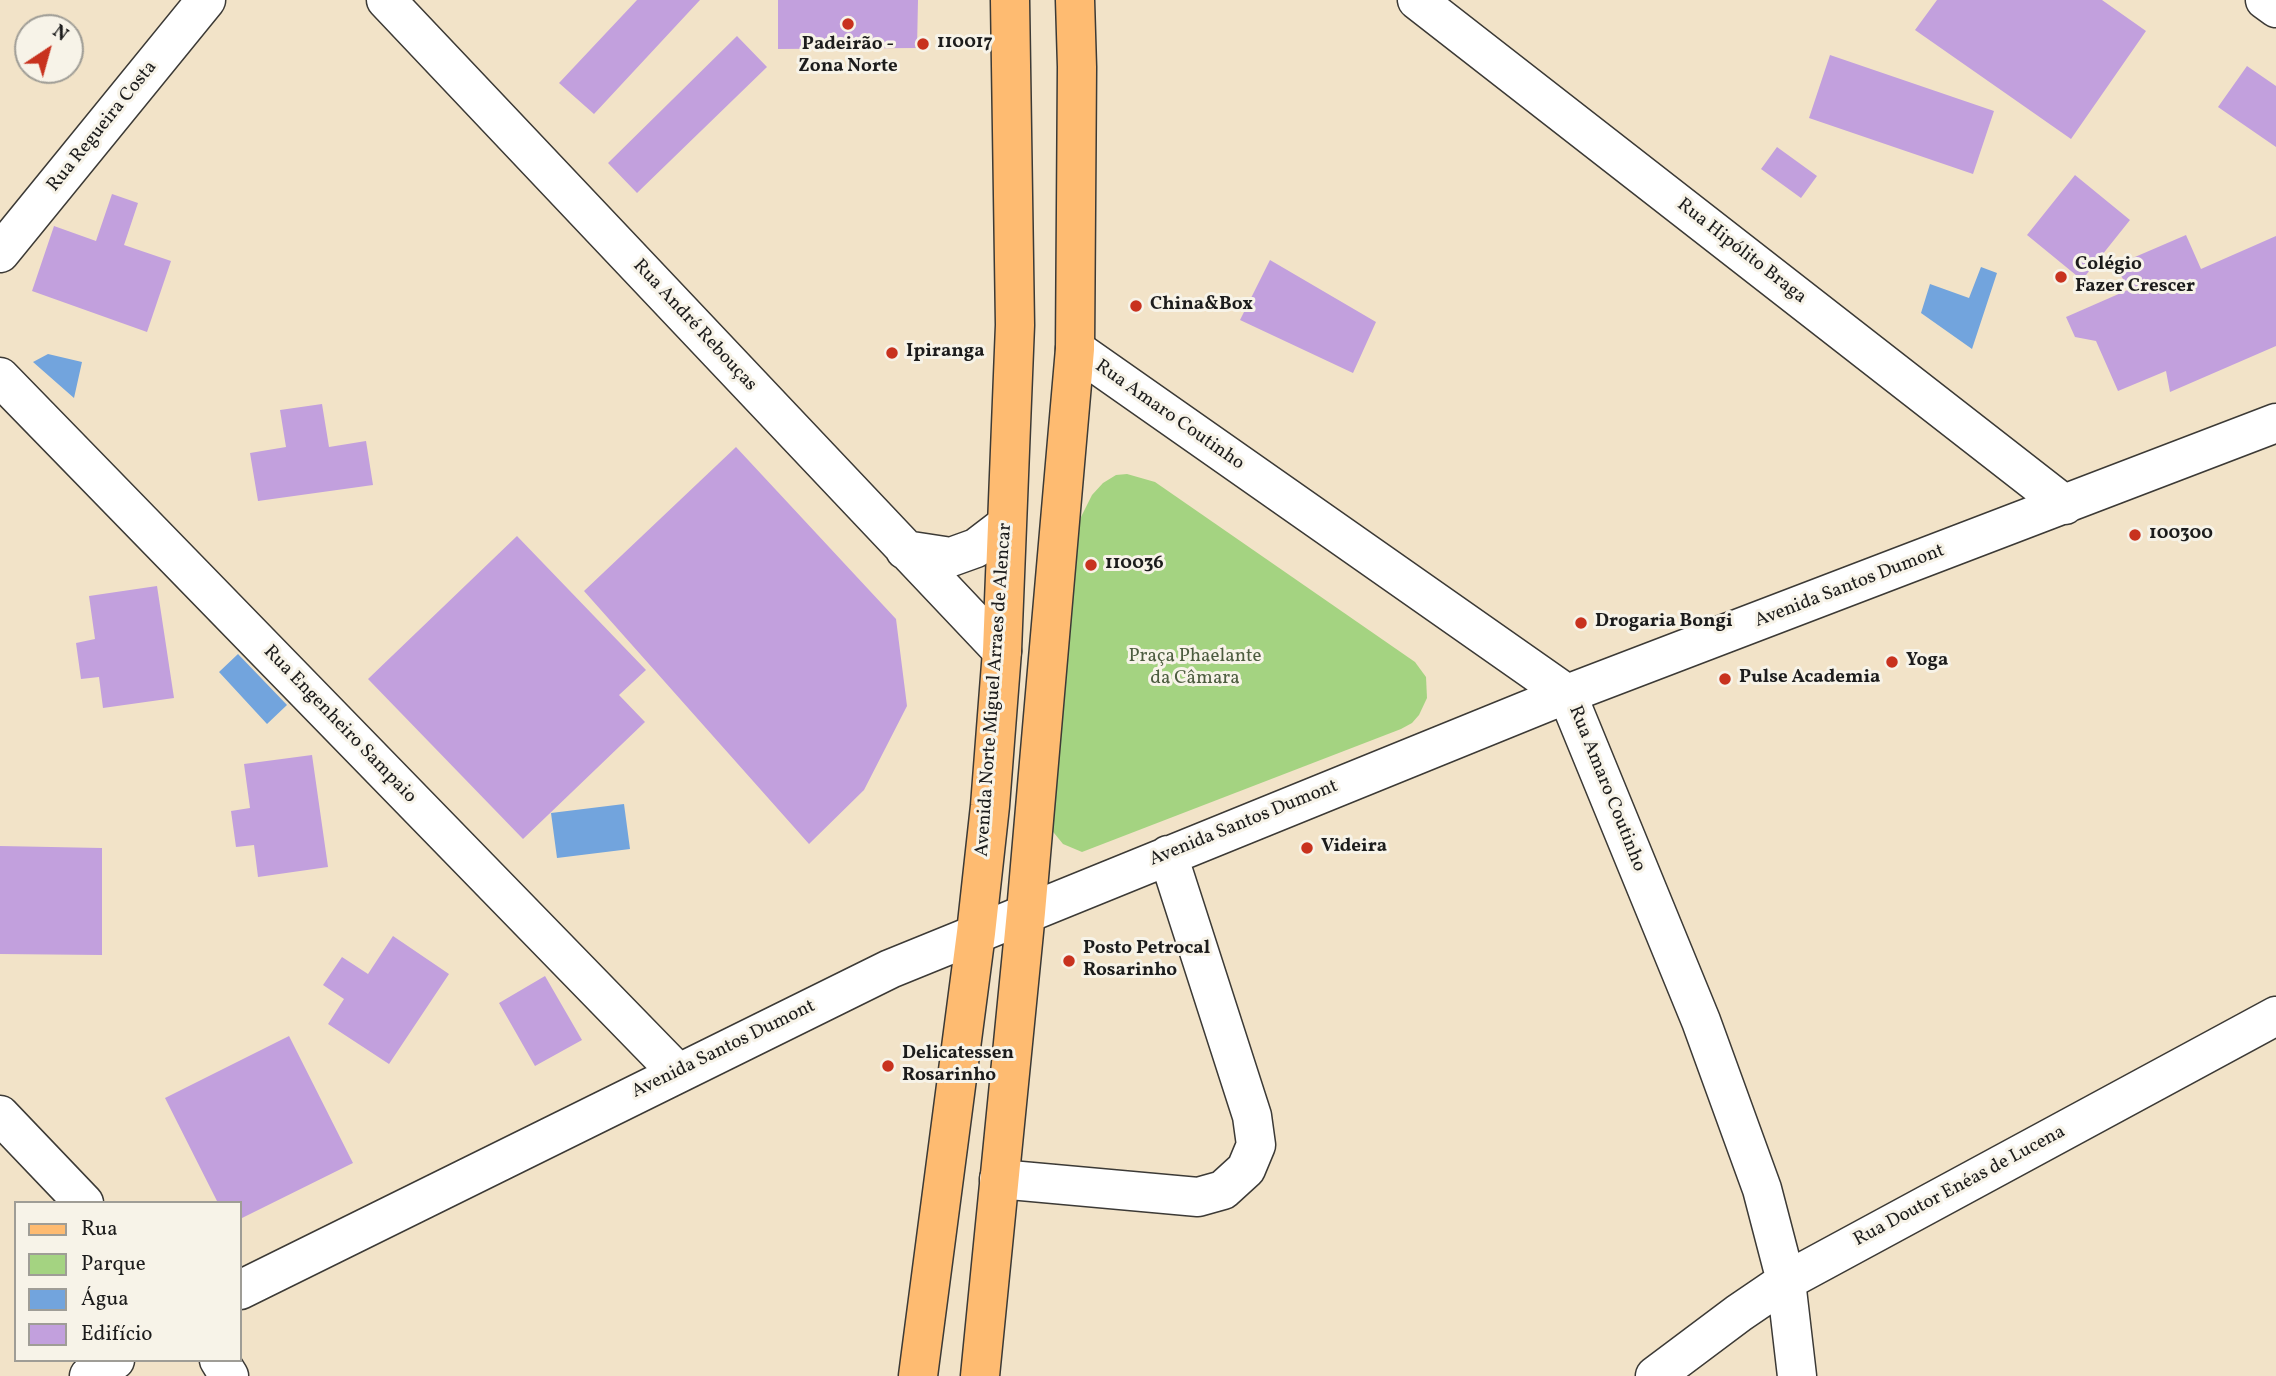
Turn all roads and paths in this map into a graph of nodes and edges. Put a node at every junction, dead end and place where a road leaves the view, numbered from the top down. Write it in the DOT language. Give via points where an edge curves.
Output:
graph roads {
  1 [pos="206,0"];
  2 [pos="386,0"];
  3 [pos="1010,0"];
  4 [pos="1075,0"];
  5 [pos="1417,0"];
  6 [pos="2265,0"];
  7 [pos="2276,8"];
  8 [pos="0,253"];
  9 [pos="1074,349"];
  10 [pos="0,377"];
  11 [pos="2276,423"];
  12 [pos="2065,505"];
  13 [pos="1006,525"];
  14 [pos="905,550"];
  15 [pos="1002,652"];
  16 [pos="1567,694"];
  17 [pos="1168,855"];
  18 [pos="1026,912"];
  19 [pos="976,933"];
  20 [pos="2274,1021"];
  21 [pos="677,1072"];
  22 [pos="0,1115"];
  23 [pos="999,1179"];
  24 [pos="82,1201"];
  25 [pos="1786,1281"];
  26 [pos="242,1289"];
  27 [pos="112,1362"];
  28 [pos="89,1376"];
  29 [pos="918,1376"];
  30 [pos="980,1376"];
  31 [pos="1654,1376"];
  32 [pos="1797,1376"];
  1 -- 8 [label="street, Rua Regueira Costa"];
  2 -- 14 [label="street, Rua André Rebouças"];
  3 -- 13 [label="main road, Avenida Norte Miguel Arraes de Alencar" via="1015,325"];
  4 -- 9 [label="main road"];
  5 -- 12 [label="street, Rua Hipólito Braga"];
  6 -- 7 [label="street"];
  9 -- 16 [label="street, Rua Amaro Coutinho"];
  9 -- 18 [label="main road"];
  10 -- 21 [label="street, Rua Engenheiro Sampaio"];
  11 -- 12 [label="street, Avenida Santos Dumont"];
  12 -- 16 [label="street, Avenida Santos Dumont"];
  13 -- 14 [label="street" via="976,548 951,557"];
  13 -- 15 [label="main road, Avenida Norte Miguel Arraes de Alencar"];
  14 -- 15 [label="street, Rua André Rebouças"];
  15 -- 19 [label="main road, Avenida Norte Miguel Arraes de Alencar"];
  16 -- 17 [label="street, Avenida Santos Dumont"];
  16 -- 25 [label="street, Rua Amaro Coutinho" via="1701,1021 1762,1189"];
  17 -- 18 [label="street, Avenida Santos Dumont"];
  17 -- 23 [label="street" via="1252,1116 1256,1145 1246,1170 1223,1190 1198,1197"];
  18 -- 19 [label="street, Avenida Santos Dumont"];
  18 -- 23 [label="main road"];
  19 -- 21 [label="street, Avenida Santos Dumont" via="890,969"];
  19 -- 29 [label="main road, Avenida Norte Miguel Arraes de Alencar"];
  20 -- 25 [label="street, Rua Doutor Enéas de Lucena"];
  21 -- 26 [label="street, Avenida Santos Dumont"];
  22 -- 24 [label="street"];
  23 -- 30 [label="main road"];
  25 -- 31 [label="street, Rua Doutor Enéas de Lucena"];
  25 -- 32 [label="street, Rua Amaro Coutinho"];
  27 -- 28 [label="street"];
}
